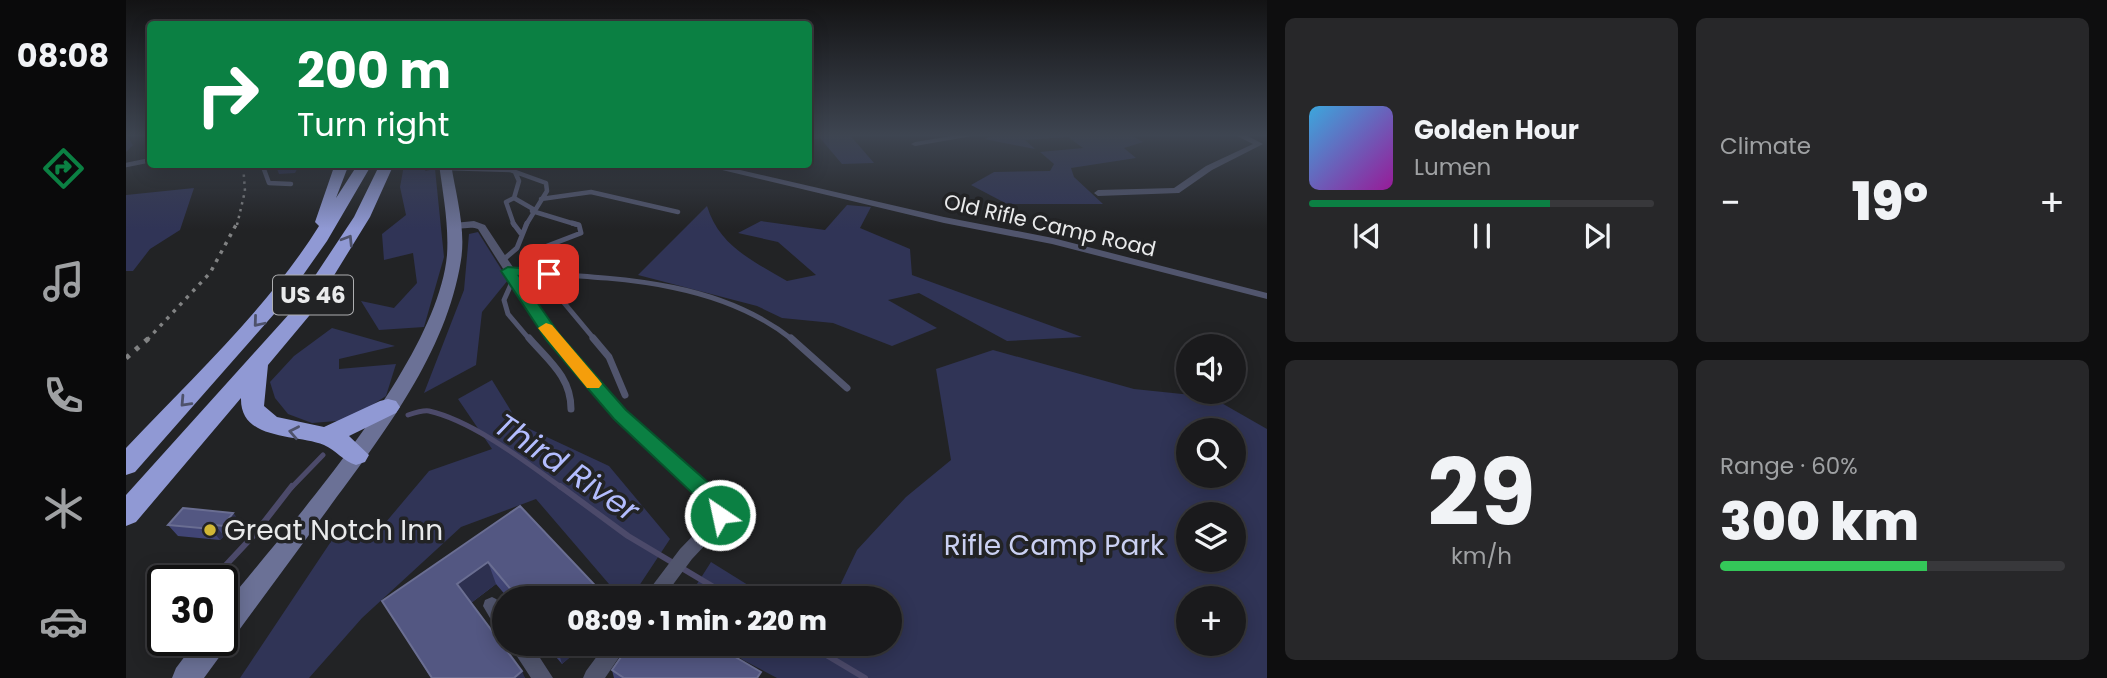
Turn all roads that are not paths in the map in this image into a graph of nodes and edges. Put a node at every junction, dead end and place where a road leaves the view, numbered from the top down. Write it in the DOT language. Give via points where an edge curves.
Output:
graph roads {
  1 [pos="1215,166"];
  2 [pos="263,168"];
  3 [pos="339,168"];
  4 [pos="363,168"];
  5 [pos="385,168"];
  6 [pos="445,168"];
  7 [pos="489,168"];
  8 [pos="718,168"];
  9 [pos="515,172"];
  10 [pos="291,184"];
  11 [pos="1098,193"];
  12 [pos="514,198"];
  13 [pos="541,199"];
  14 [pos="533,210"];
  15 [pos="678,212"];
  16 [pos="454,226"];
  17 [pos="522,235"];
  18 [pos="318,241"];
  19 [pos="503,260"];
  20 [pos="540,274"];
  21 [pos="549,274"];
  22 [pos="511,276"];
  23 [pos="1267,296"];
  24 [pos="267,355"];
  25 [pos="847,388"];
  26 [pos="625,395"];
  27 [pos="388,407"];
  28 [pos="571,409"];
  29 [pos="327,436"];
  30 [pos="356,455"];
  31 [pos="126,465"];
  32 [pos="126,514"];
  33 [pos="661,586"];
  34 [pos="238,610"];
  35 [pos="203,656"];
  36 [pos="527,656"];
  37 [pos="609,656"];
  38 [pos="186,678"];
  39 [pos="543,678"];
  40 [pos="593,678"];
  1 -- 11 [label="street" via="1176,191"];
  2 -- 10 [label="lane" via="269,183"];
  3 -- 18 [label="highway"];
  4 -- 18 [label="highway, US 46"];
  24 -- 5 [label="highway, US 46, one-way" via="336,260"];
  6 -- 16 [label="street"];
  7 -- 9 [label="lane"];
  8 -- 23 [label="street, Old Rifle Camp Road" via="1042,239"];
  9 -- 12 [label="lane" via="519,181"];
  9 -- 13 [label="lane" via="535,175 546,183"];
  12 -- 14 [label="lane"];
  12 -- 17 [label="lane" via="506,202"];
  13 -- 14 [label="lane"];
  13 -- 15 [label="lane" via="591,192"];
  14 -- 17 [label="lane"];
  14 -- 21 [label="lane" via="569,221 579,226 581,233 542,248"];
  16 -- 19 [label="street" via="482,227"];
  16 -- 27 [label="street" via="450,276 439,314"];
  17 -- 19 [label="lane" via="517,248"];
  18 -- 31 [label="highway, US 46, one-way" via="252,328"];
  19 -- 22 [label="street"];
  20 -- 21 [label="lane"];
  20 -- 22 [label="lane"];
  20 -- 26 [label="lane" via="609,357"];
  21 -- 25 [label="lane" via="657,286 748,309 825,364"];
  22 -- 28 [label="lane" via="504,300 508,314 566,381"];
  22 -- 33 [label="street" via="553,338 620,414 720,509 718,522"];
  29 -- 24 [label="highway, one-way" via="280,429 262,420 251,401 251,387"];
  24 -- 32 [label="highway, US 46"];
  27 -- 29 [label="highway"];
  27 -- 30 [label="street"];
  29 -- 30 [label="highway"];
  30 -- 34 [label="street"];
  35 -- 38 [label="street"];
  36 -- 39 [label="street"];
  37 -- 40 [label="street"];
}
